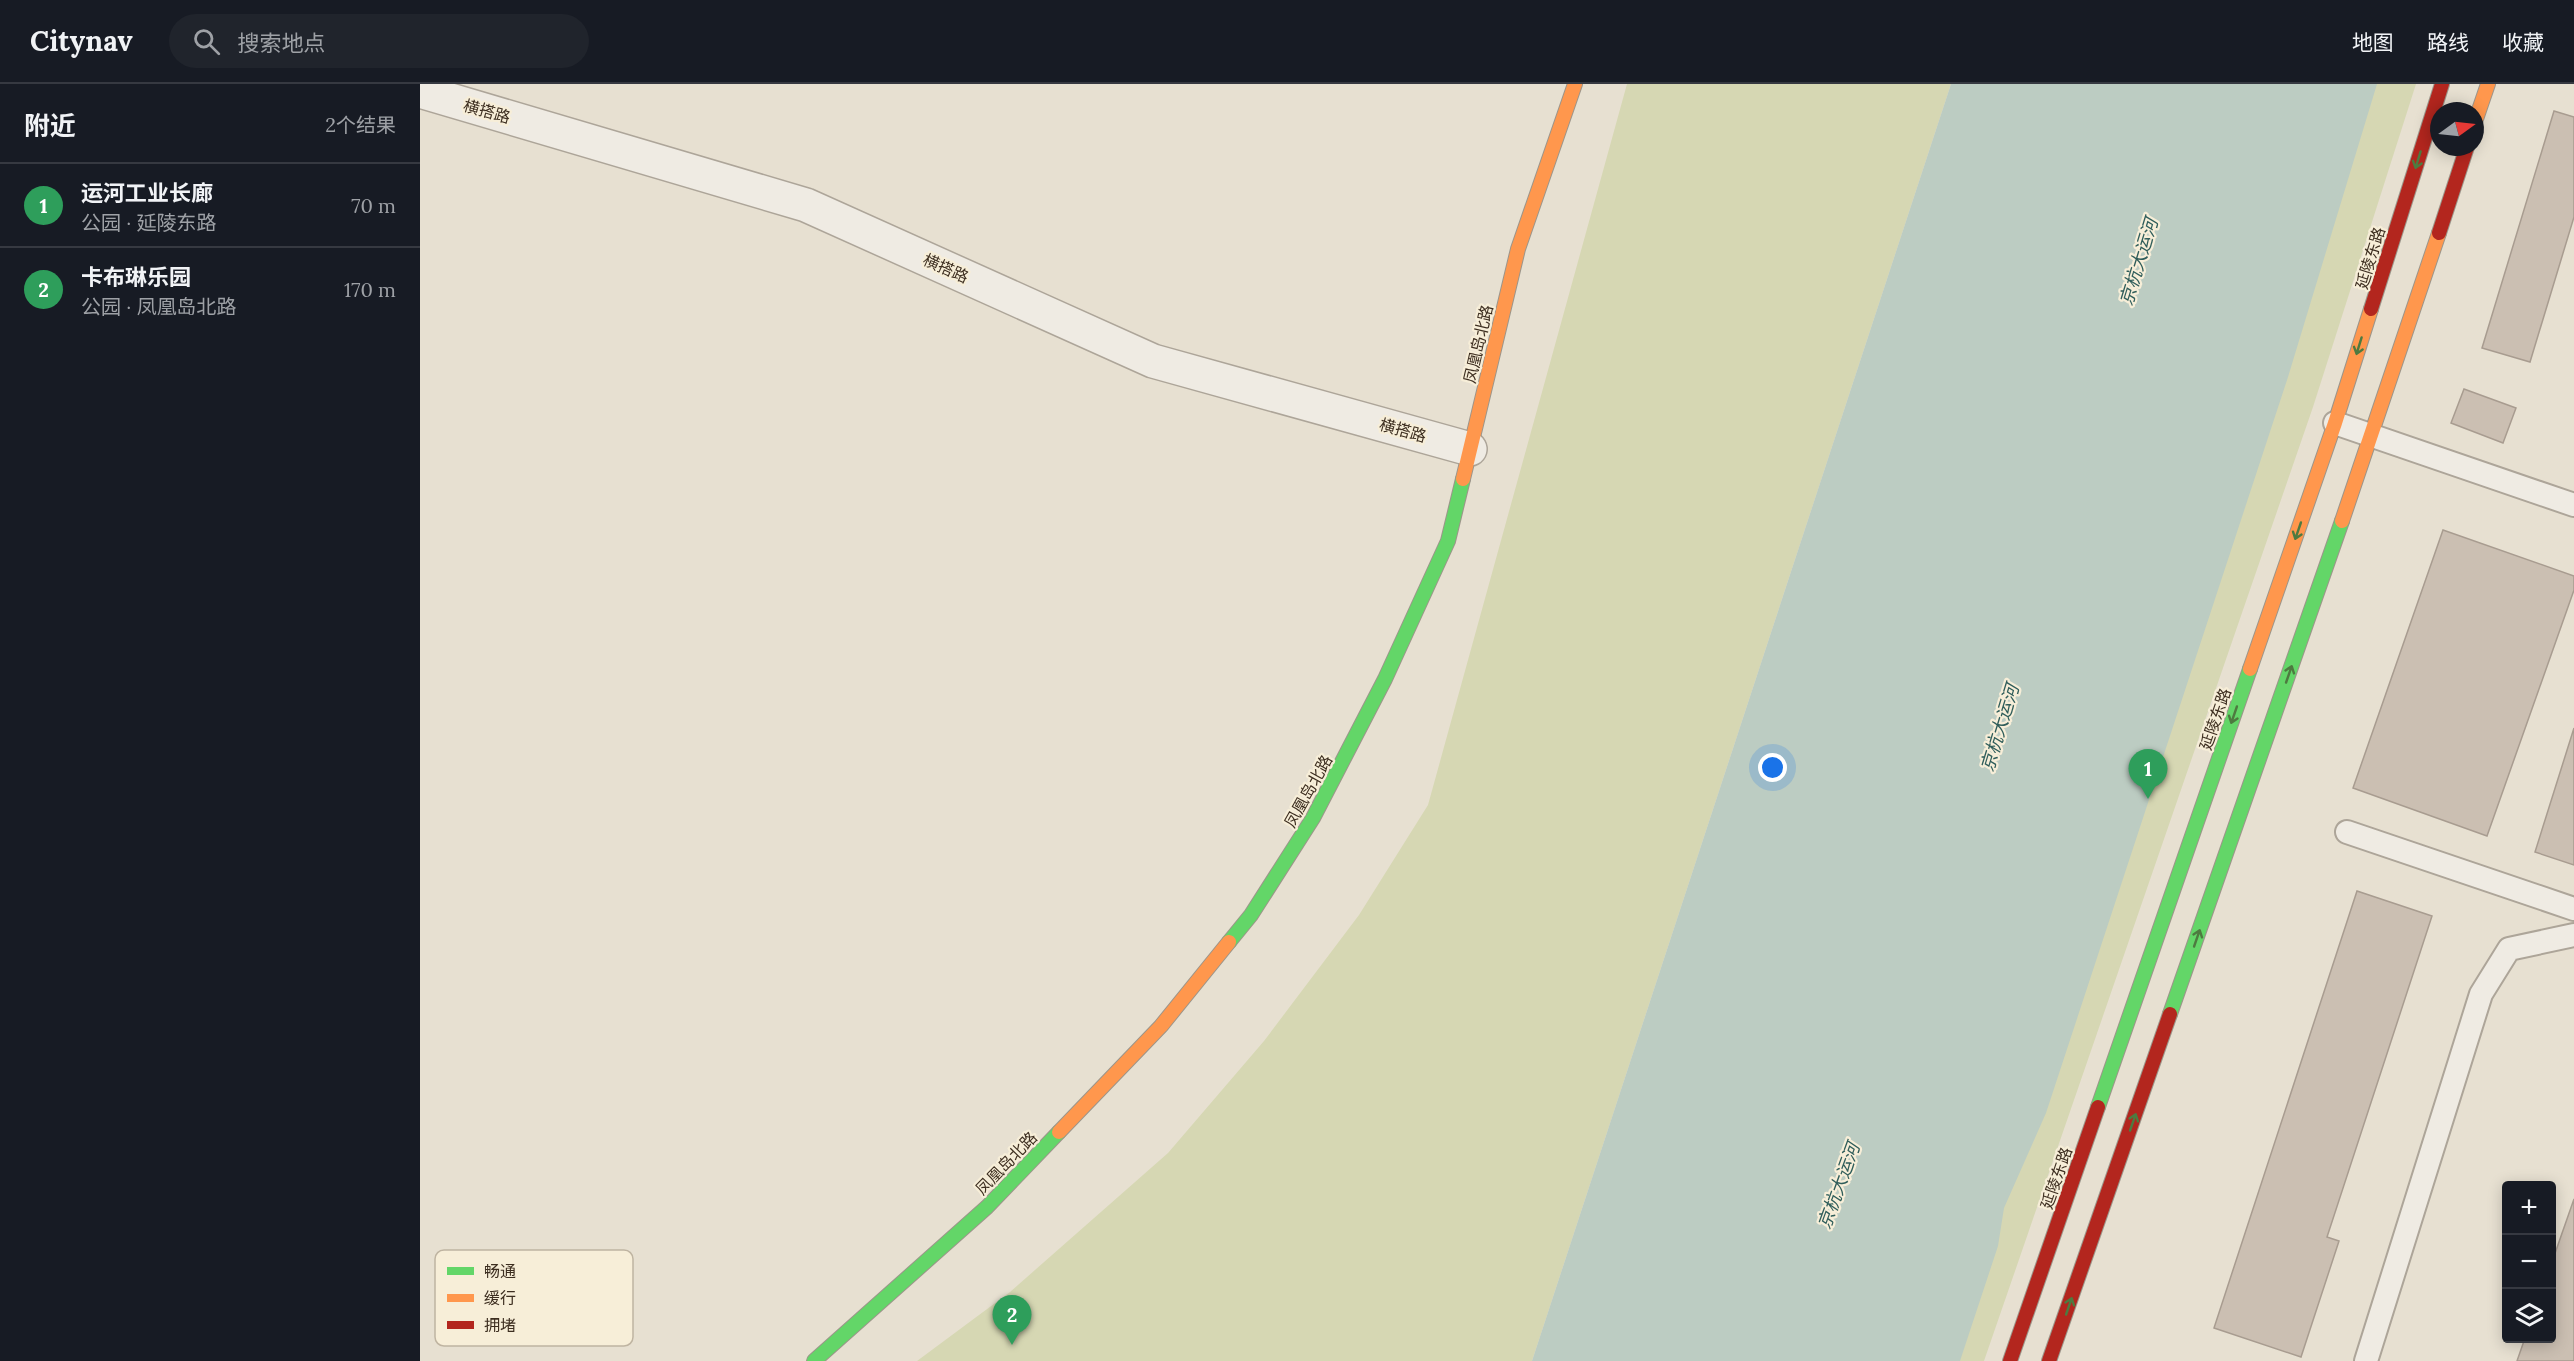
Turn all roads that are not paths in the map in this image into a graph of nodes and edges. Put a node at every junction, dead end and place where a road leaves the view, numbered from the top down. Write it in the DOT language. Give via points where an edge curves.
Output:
graph roads {
  1 [pos="1575,84"];
  2 [pos="2442,84"];
  3 [pos="2488,84"];
  4 [pos="420,91"];
  5 [pos="2482,102"];
  6 [pos="2464,156"];
  7 [pos="2335,423"];
  8 [pos="2372,436"];
  9 [pos="1470,449"];
  10 [pos="2574,505"];
  11 [pos="2347,832"];
  12 [pos="2574,909"];
  13 [pos="2574,935"];
  14 [pos="814,1361"];
  15 [pos="2010,1361"];
  16 [pos="2049,1361"];
  17 [pos="2366,1361"];
  1 -- 9 [label="main road, 凤凰岛北路" via="1518,249"];
  2 -- 7 [label="main road, 延陵东路, one-way"];
  3 -- 5 [label="main road"];
  4 -- 9 [label="street, 横搭路" via="806,205 1153,361"];
  6 -- 8 [label="main road"];
  7 -- 8 [label="lane"];
  7 -- 15 [label="main road, 延陵东路, one-way"];
  8 -- 10 [label="lane"];
  16 -- 8 [label="main road, one-way"];
  9 -- 14 [label="main road, 凤凰岛北路" via="1448,541 1385,679 1313,819 1251,915 1161,1026 987,1207"];
  11 -- 12 [label="lane"];
  13 -- 17 [label="lane" via="2509,949 2481,994"];
}
